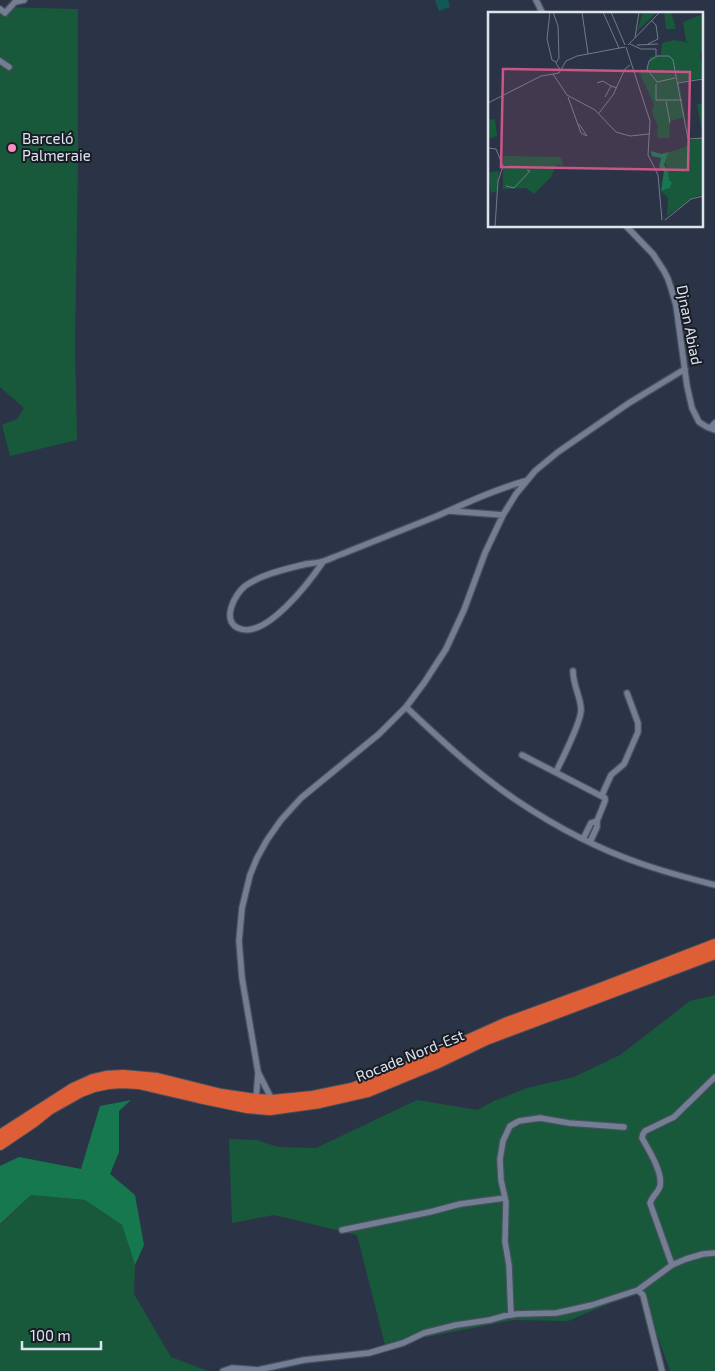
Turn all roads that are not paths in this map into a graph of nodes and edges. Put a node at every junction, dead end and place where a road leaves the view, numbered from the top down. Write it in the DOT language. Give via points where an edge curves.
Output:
graph roads {
  1 [pos="24,0"];
  2 [pos="536,0"];
  3 [pos="0,9"];
  4 [pos="541,12"];
  5 [pos="0,61"];
  6 [pos="10,67"];
  7 [pos="628,228"];
  8 [pos="685,369"];
  9 [pos="715,422"];
  10 [pos="712,429"];
  11 [pos="526,481"];
  12 [pos="447,511"];
  13 [pos="502,515"];
  14 [pos="323,562"];
  15 [pos="573,671"];
  16 [pos="627,693"];
  17 [pos="406,707"];
  18 [pos="522,755"];
  19 [pos="556,772"];
  20 [pos="602,795"];
  21 [pos="597,820"];
  22 [pos="583,839"];
  23 [pos="590,842"];
  24 [pos="715,885"];
  25 [pos="715,944"];
  26 [pos="715,954"];
  27 [pos="258,1072"];
  28 [pos="715,1077"];
  29 [pos="256,1100"];
  30 [pos="272,1100"];
  31 [pos="624,1127"];
  32 [pos="0,1135"];
  33 [pos="0,1145"];
  34 [pos="506,1198"];
  35 [pos="342,1230"];
  36 [pos="715,1253"];
  37 [pos="672,1265"];
  38 [pos="638,1290"];
  39 [pos="511,1315"];
  40 [pos="223,1371"];
  41 [pos="662,1371"];
  1 -- 3 [label="street" via="15,2 5,13"];
  2 -- 4 [label="street"];
  5 -- 6 [label="street"];
  7 -- 8 [label="street, Djnan Abiad" via="653,254 671,288"];
  8 -- 10 [label="street, Djnan Abiad" via="695,415 703,426"];
  8 -- 11 [label="street" via="558,452"];
  9 -- 10 [label="street"];
  11 -- 12 [label="street"];
  11 -- 13 [label="street"];
  12 -- 13 [label="street"];
  12 -- 14 [label="street"];
  13 -- 17 [label="street" via="446,648"];
  14 -- 14 [label="street" via="273,574 245,587 232,605 234,626 246,630 266,624 292,600"];
  15 -- 19 [label="street" via="581,712"];
  16 -- 20 [label="street" via="638,732 624,764 611,775"];
  17 -- 22 [label="street" via="496,785"];
  17 -- 27 [label="street" via="379,734 301,798 256,858 242,908 239,941"];
  18 -- 19 [label="street"];
  19 -- 20 [label="street"];
  20 -- 21 [label="street" via="605,801"];
  21 -- 22 [label="street"];
  21 -- 23 [label="street"];
  22 -- 23 [label="street"];
  23 -- 24 [label="street" via="644,865"];
  25 -- 30 [label="highway, Rocade Nord-Est" via="504,1023 352,1088"];
  26 -- 33 [label="highway, Rocade Nord-Est" via="486,1040 368,1092 270,1110 247,1108 139,1084 108,1084 81,1092"];
  27 -- 29 [label="street"];
  27 -- 30 [label="street"];
  28 -- 37 [label="street" via="674,1117 645,1131 642,1138 658,1171 658,1191 650,1203"];
  29 -- 30 [label="highway, Rocade Nord-Est"];
  29 -- 32 [label="highway, Rocade Nord-Est" via="157,1078 106,1076 73,1088"];
  31 -- 34 [label="street" via="569,1124 540,1118 513,1124 501,1148 500,1180"];
  34 -- 35 [label="street" via="460,1204"];
  34 -- 39 [label="street" via="505,1242"];
  36 -- 37 [label="street"];
  37 -- 38 [label="street"];
  38 -- 39 [label="street" via="563,1312"];
  38 -- 41 [label="street" via="643,1295"];
  39 -- 40 [label="street" via="424,1333 404,1343 369,1353 304,1360 258,1370 232,1368"];
}
